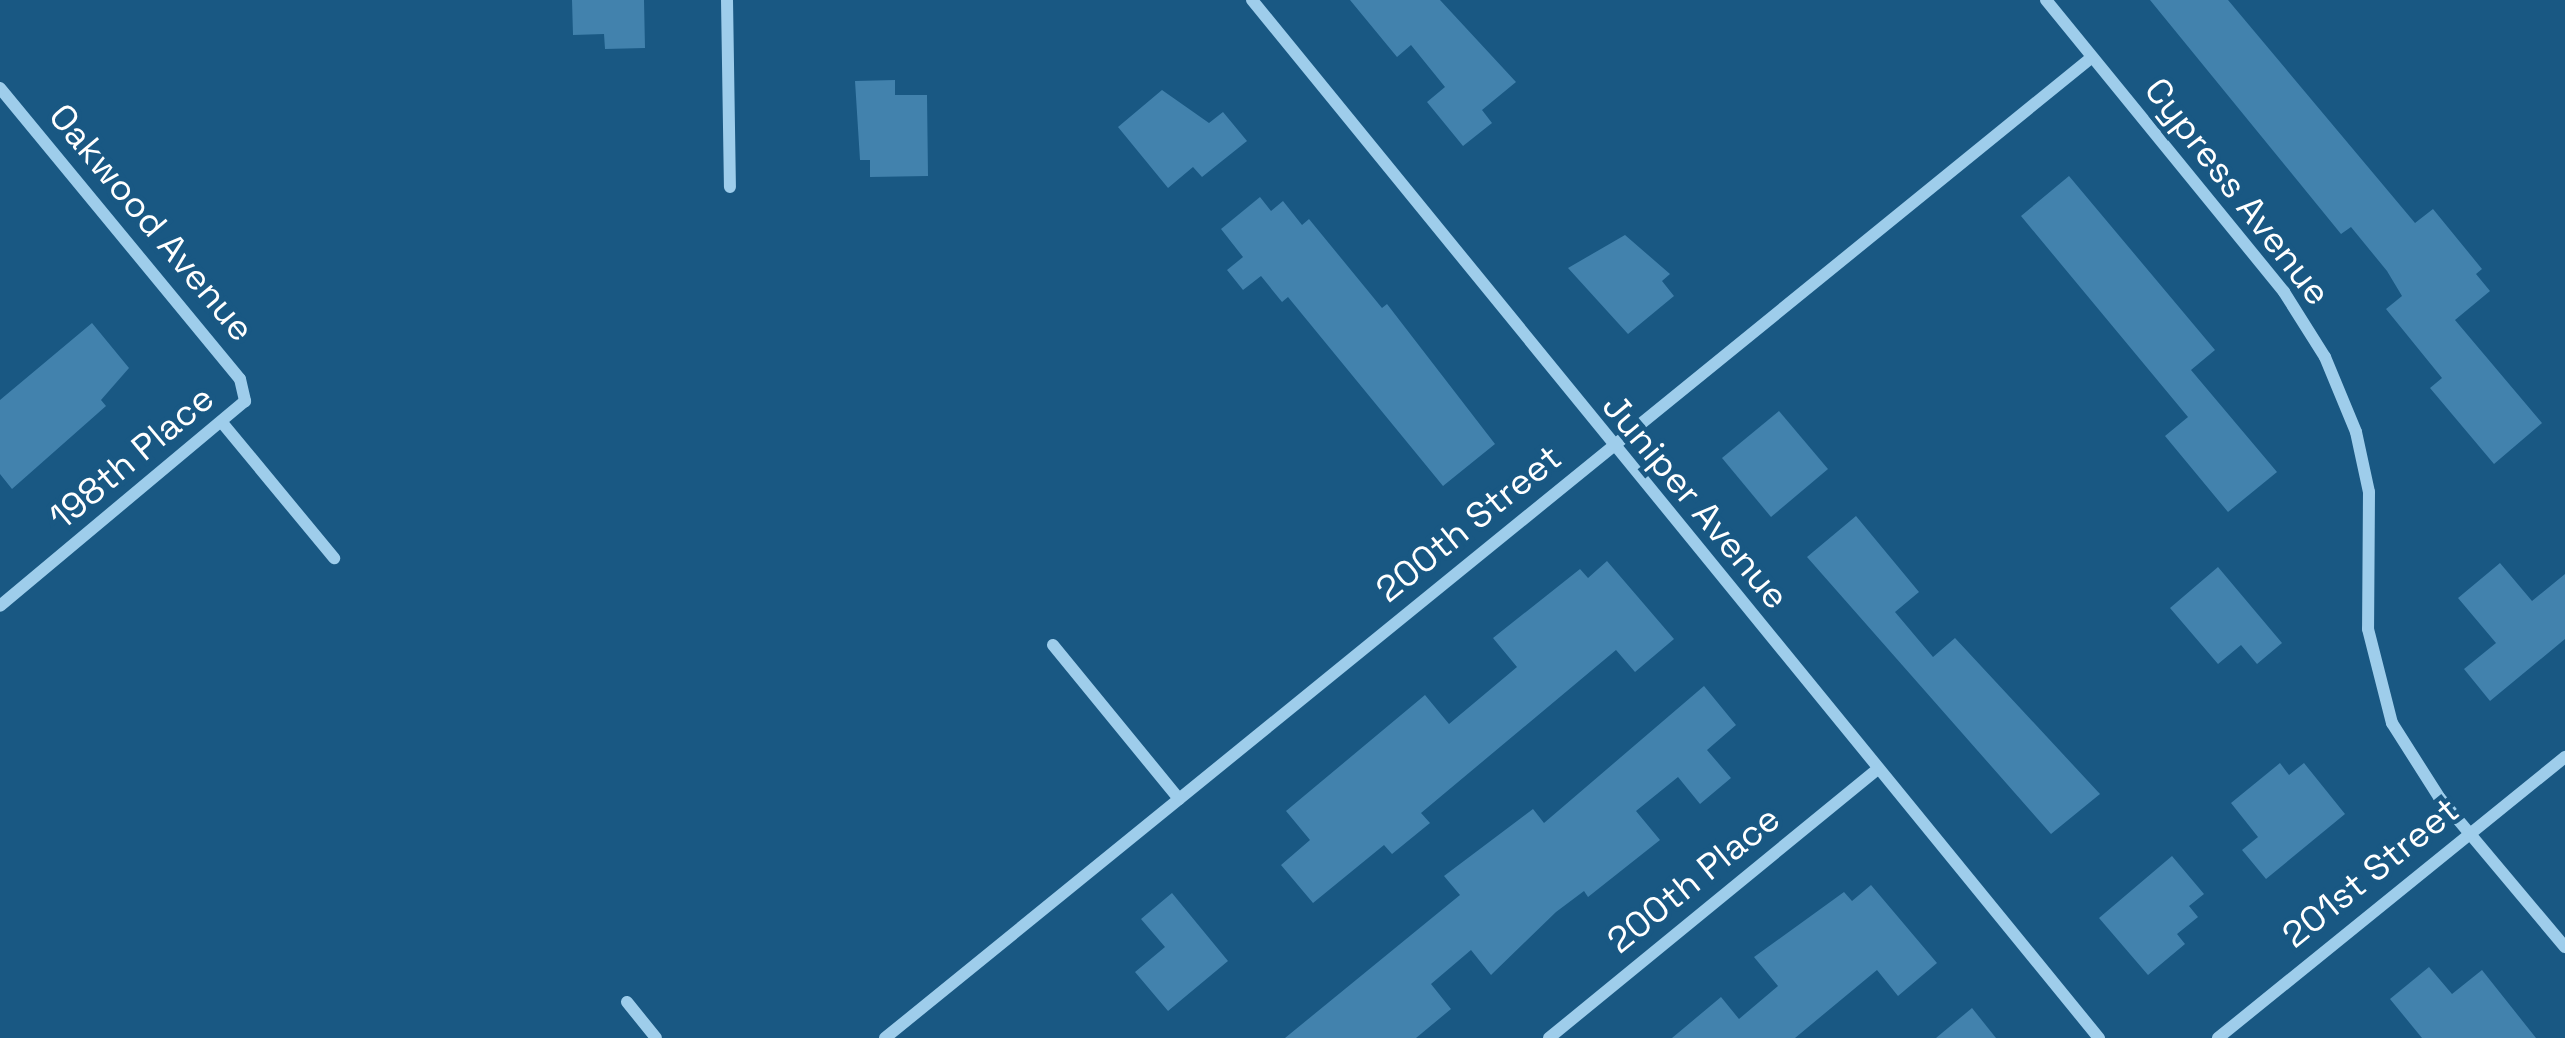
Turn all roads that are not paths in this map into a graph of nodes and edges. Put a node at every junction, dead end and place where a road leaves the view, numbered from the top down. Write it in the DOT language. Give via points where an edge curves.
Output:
graph roads {
  1 [pos="727,0"];
  2 [pos="1252,0"];
  3 [pos="2046,0"];
  4 [pos="2092,57"];
  5 [pos="0,88"];
  6 [pos="730,187"];
  7 [pos="245,401"];
  8 [pos="224,424"];
  9 [pos="1610,447"];
  10 [pos="334,558"];
  11 [pos="0,606"];
  12 [pos="1053,644"];
  13 [pos="2565,758"];
  14 [pos="1878,769"];
  15 [pos="1180,799"];
  16 [pos="2470,830"];
  17 [pos="2565,947"];
  18 [pos="627,1002"];
  19 [pos="656,1038"];
  20 [pos="885,1038"];
  21 [pos="1549,1038"];
  22 [pos="2099,1038"];
  23 [pos="2218,1038"];
  1 -- 6 [label="street"];
  2 -- 9 [label="street, Juniper Avenue"];
  3 -- 4 [label="street, Cypress Avenue"];
  4 -- 9 [label="street, 200th Street"];
  4 -- 16 [label="street, Cypress Avenue" via="2284,292 2325,357 2356,432 2369,492 2368,629 2380,689 2407,750"];
  5 -- 7 [label="street, Oakwood Avenue" via="241,379"];
  7 -- 8 [label="street, 198th Place"];
  8 -- 10 [label="street"];
  8 -- 11 [label="street, 198th Place"];
  9 -- 14 [label="street, Juniper Avenue"];
  9 -- 15 [label="street, 200th Street"];
  12 -- 15 [label="street"];
  13 -- 16 [label="street, 201st Street"];
  14 -- 21 [label="street, 200th Place"];
  14 -- 22 [label="street, Juniper Avenue"];
  15 -- 20 [label="street, 200th Street"];
  16 -- 17 [label="street, Cypress Avenue"];
  16 -- 23 [label="street, 201st Street"];
  18 -- 19 [label="street"];
}
